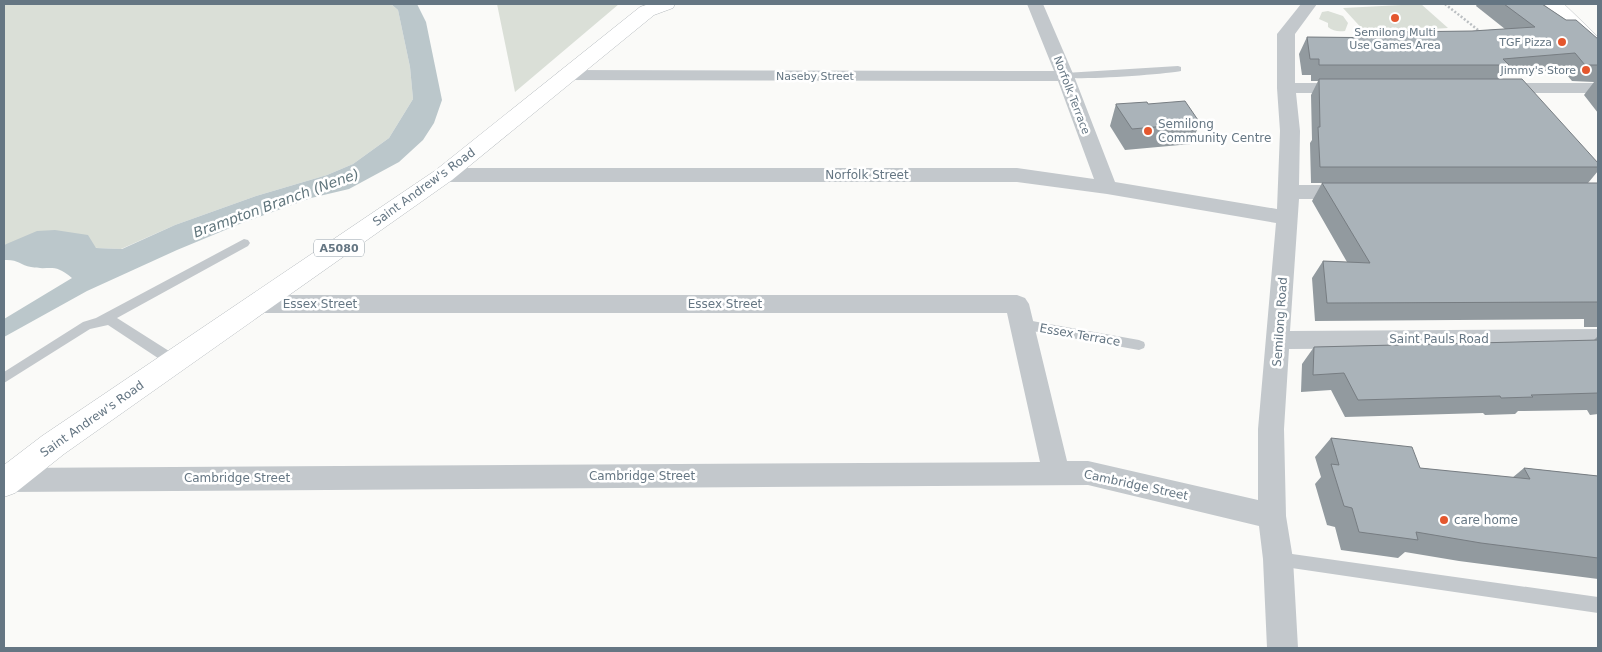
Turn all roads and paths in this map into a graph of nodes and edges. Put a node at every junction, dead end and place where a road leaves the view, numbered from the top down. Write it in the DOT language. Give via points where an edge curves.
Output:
graph roads {
  1 [pos="666,4"];
  2 [pos="1035,4"];
  3 [pos="1309,4"];
  4 [pos="1446,4"];
  5 [pos="1553,4"];
  6 [pos="1575,4"];
  7 [pos="1598,27"];
  8 [pos="1487,37"];
  9 [pos="1598,48"];
  10 [pos="1178,69"];
  11 [pos="565,75"];
  12 [pos="1065,76"];
  13 [pos="1286,88"];
  14 [pos="1364,88"];
  15 [pos="1481,88"];
  16 [pos="1598,88"];
  17 [pos="444,175"];
  18 [pos="1107,187"];
  19 [pos="1289,192"];
  20 [pos="1369,192"];
  21 [pos="1287,218"];
  22 [pos="244,243"];
  23 [pos="260,304"];
  24 [pos="99,322"];
  25 [pos="1021,324"];
  26 [pos="1598,338"];
  27 [pos="1279,340"];
  28 [pos="1138,345"];
  29 [pos="175,362"];
  30 [pos="4,378"];
  31 [pos="1056,473"];
  32 [pos="6,482"];
  33 [pos="1272,516"];
  34 [pos="1278,558"];
  35 [pos="1598,605"];
  36 [pos="1283,648"];
  1 -- 11 [label="main road, Saint Andrew's Road / A5080" via="647,11"];
  2 -- 12 [label="street, Norfolk Terrace"];
  3 -- 13 [label="street, Semilong Road" via="1286,34"];
  4 -- 8 [label="path"];
  5 -- 9 [label="main road"];
  6 -- 7 [label="main road"];
  10 -- 12 [label="lane"];
  11 -- 12 [label="street, Naseby Street"];
  11 -- 17 [label="main road, Saint Andrew's Road / A5080"];
  12 -- 18 [label="street, Norfolk Terrace"];
  13 -- 14 [label="street"];
  13 -- 19 [label="street, Semilong Road" via="1290,131"];
  15 -- 16 [label="street"];
  17 -- 18 [label="street, Norfolk Street" via="1016,175"];
  17 -- 23 [label="main road, Saint Andrew's Road / A5080"];
  18 -- 21 [label="street, Norfolk Street"];
  19 -- 20 [label="street"];
  19 -- 21 [label="street, Semilong Road"];
  21 -- 27 [label="street, Semilong Road"];
  22 -- 24 [label="lane"];
  23 -- 25 [label="street, Essex Street" via="1017,304"];
  23 -- 29 [label="main road, Saint Andrew's Road / A5080"];
  24 -- 29 [label="lane" via="110,320"];
  24 -- 30 [label="lane" via="87,325"];
  25 -- 28 [label="lane, Essex Terrace"];
  25 -- 31 [label="street, Essex Street"];
  26 -- 27 [label="street, Saint Pauls Road"];
  27 -- 33 [label="street, Semilong Road" via="1271,429"];
  29 -- 32 [label="main road, Saint Andrew's Road / A5080" via="53,445"];
  31 -- 32 [label="street, Cambridge Street"];
  31 -- 33 [label="street, Cambridge Street" via="1088,473"];
  33 -- 34 [label="street, Semilong Road"];
  34 -- 35 [label="lane"];
  34 -- 36 [label="street, Semilong Road"];
}
